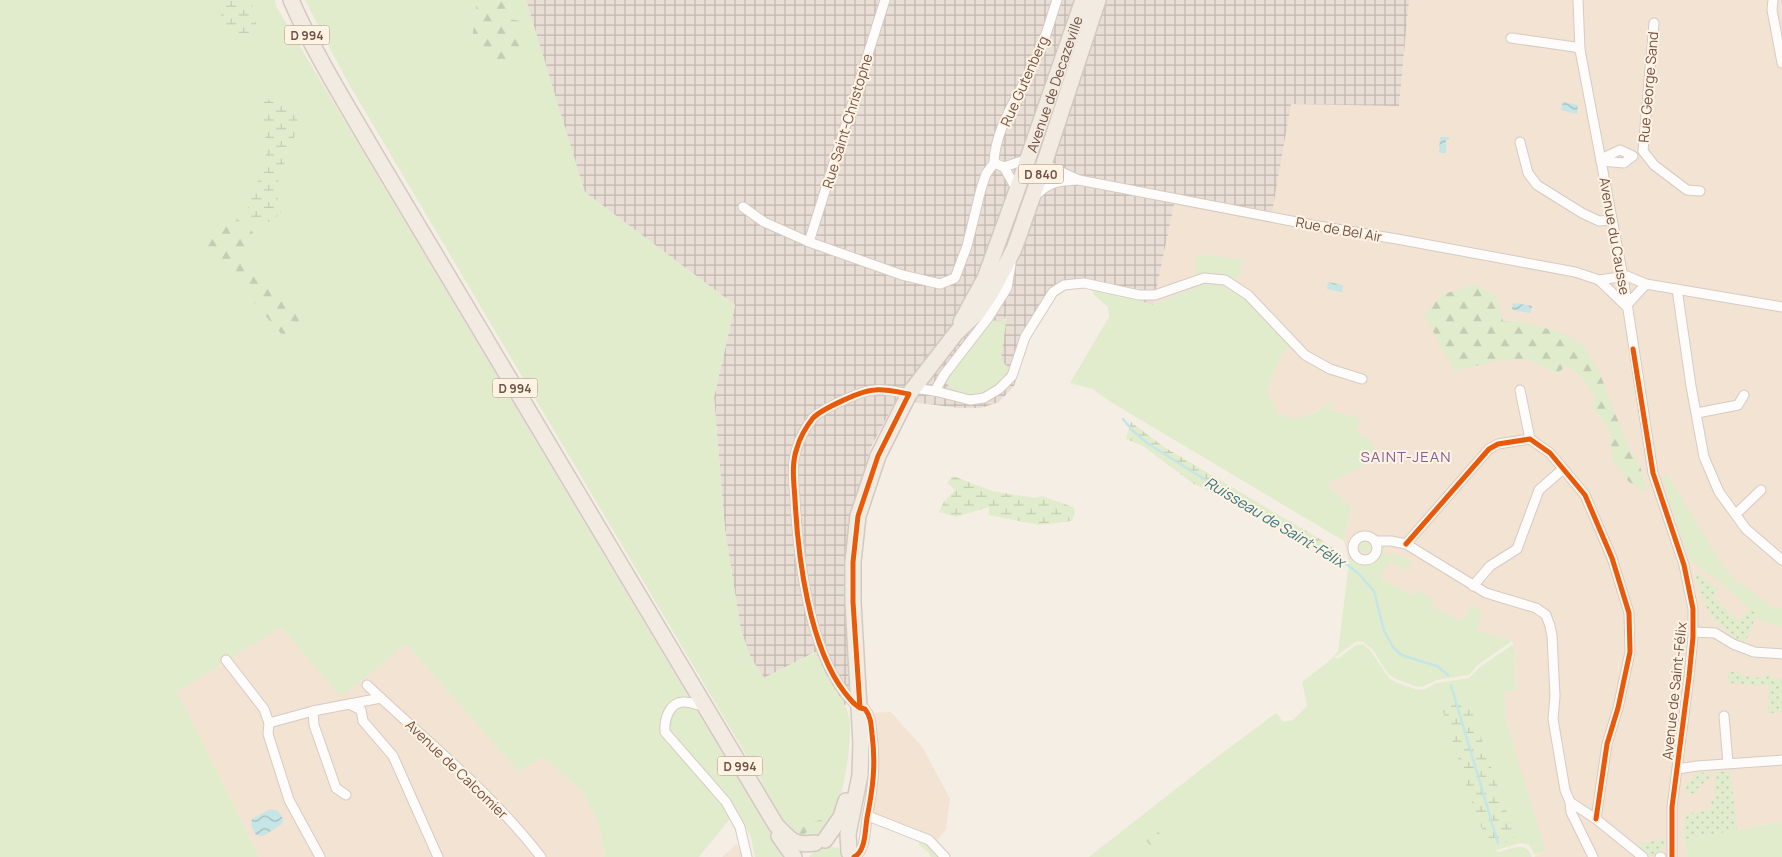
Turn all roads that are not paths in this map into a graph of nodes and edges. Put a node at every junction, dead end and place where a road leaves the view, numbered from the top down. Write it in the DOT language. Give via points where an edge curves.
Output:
graph roads {
  1 [pos="291,0"];
  2 [pos="885,0"];
  3 [pos="1057,0"];
  4 [pos="1083,0"];
  5 [pos="1098,0"];
  6 [pos="1578,0"];
  7 [pos="1774,0"];
  8 [pos="1654,23"];
  9 [pos="1511,38"];
  10 [pos="1580,50"];
  11 [pos="1782,62"];
  12 [pos="1520,142"];
  13 [pos="1643,151"];
  14 [pos="1028,159"];
  15 [pos="1601,161"];
  16 [pos="994,164"];
  17 [pos="1044,164"];
  18 [pos="1004,167"];
  19 [pos="1079,180"];
  20 [pos="1018,190"];
  21 [pos="1700,191"];
  22 [pos="1033,198"];
  23 [pos="743,207"];
  24 [pos="1612,220"];
  25 [pos="809,242"];
  26 [pos="1014,249"];
  27 [pos="1623,278"];
  28 [pos="1599,280"];
  29 [pos="1646,284"];
  30 [pos="1677,289"];
  31 [pos="1626,306"];
  32 [pos="1782,307"];
  33 [pos="956,333"];
  34 [pos="1362,380"];
  35 [pos="1520,390"];
  36 [pos="911,391"];
  37 [pos="935,391"];
  38 [pos="1744,396"];
  39 [pos="1697,413"];
  40 [pos="1530,439"];
  41 [pos="1563,469"];
  42 [pos="1653,473"];
  43 [pos="1761,490"];
  44 [pos="1736,514"];
  45 [pos="1375,541"];
  46 [pos="1406,544"];
  47 [pos="1782,560"];
  48 [pos="1473,586"];
  49 [pos="1692,632"];
  50 [pos="1782,654"];
  51 [pos="226,660"];
  52 [pos="367,686"];
  53 [pos="381,698"];
  54 [pos="349,704"];
  55 [pos="704,706"];
  56 [pos="860,708"];
  57 [pos="313,711"];
  58 [pos="1724,716"];
  59 [pos="269,723"];
  60 [pos="1782,760"];
  61 [pos="1728,763"];
  62 [pos="1677,769"];
  63 [pos="346,795"];
  64 [pos="1570,802"];
  65 [pos="868,816"];
  66 [pos="1596,819"];
  67 [pos="776,825"];
  68 [pos="820,842"];
  69 [pos="852,855"];
  70 [pos="320,857"];
  71 [pos="438,857"];
  72 [pos="541,857"];
  73 [pos="747,857"];
  74 [pos="794,857"];
  75 [pos="803,857"];
  76 [pos="944,857"];
  77 [pos="1593,857"];
  78 [pos="1643,857"];
  79 [pos="1672,857"];
  1 -- 55 [label="main road, D 994" via="326,70"];
  2 -- 25 [label="street, Rue Saint-Christophe"];
  3 -- 16 [label="street, Rue Gutenberg" via="1036,59 1003,125"];
  4 -- 14 [label="main road, Avenue de Decazeville / D 840"];
  5 -- 17 [label="main road, Avenue de Decazeville / D 840"];
  6 -- 10 [label="street, Avenue du Causse"];
  7 -- 11 [label="street" via="1772,10"];
  8 -- 13 [label="street, Rue George Sand"];
  9 -- 10 [label="street"];
  10 -- 15 [label="street, Avenue du Causse"];
  12 -- 24 [label="street" via="1528,173 1537,185 1599,221"];
  13 -- 15 [label="street, Rue George Sand" via="1624,163"];
  13 -- 21 [label="street, Rue George Sand" via="1654,165 1687,190"];
  14 -- 18 [label="street"];
  14 -- 20 [label="main road, Avenue de Decazeville / D 840"];
  15 -- 24 [label="street, Avenue du Causse"];
  16 -- 18 [label="street"];
  16 -- 25 [label="street, Rue Gutenberg" via="986,174 955,278 940,284 902,275"];
  17 -- 19 [label="street, Rue de Bel Air"];
  17 -- 22 [label="main road, Avenue de Decazeville / D 840"];
  18 -- 20 [label="street"];
  19 -- 22 [label="street, Rue de Bel Air" via="1055,182"];
  19 -- 28 [label="street, Rue de Bel Air" via="1572,272"];
  20 -- 33 [label="main road, Avenue de Decazeville / D 840" via="985,278"];
  22 -- 26 [label="main road, Avenue de Decazeville / D 840"];
  23 -- 25 [label="street" via="764,222"];
  24 -- 27 [label="street, Avenue du Causse"];
  26 -- 33 [label="main road, Avenue de Decazeville / D 840" via="991,293"];
  26 -- 37 [label="street" via="1007,288"];
  27 -- 28 [label="street, Rue de Bel Air"];
  27 -- 29 [label="street, Rue de Bel Air" via="1628,276"];
  27 -- 31 [label="street, Avenue du Causse"];
  28 -- 31 [label="street, Rue de Bel Air"];
  29 -- 30 [label="street, Rue de Bel Air"];
  29 -- 31 [label="street"];
  30 -- 32 [label="street, Rue de Bel Air"];
  30 -- 39 [label="street"];
  31 -- 42 [label="street, Avenue du Causse"];
  33 -- 36 [label="main road, Avenue de Decazeville / D 840"];
  34 -- 37 [label="street" via="1330,369 1305,355 1248,295 1225,280 1204,278 1155,296 1084,283 1064,285 1053,292 1025,337 1012,376 999,389 984,398 970,400"];
  35 -- 40 [label="street"];
  36 -- 37 [label="street"];
  36 -- 56 [label="main road, Avenue de Decazeville / D 840" via="878,456 858,516 853,572"];
  36 -- 56 [label="street" via="873,389 849,397 815,416 803,431 796,449 793,470 797,543 812,617 822,652 838,683"];
  38 -- 39 [label="street" via="1738,406"];
  39 -- 44 [label="street" via="1704,457 1719,492"];
  40 -- 41 [label="street" via="1550,453"];
  40 -- 46 [label="street" via="1498,444 1489,449"];
  41 -- 48 [label="street" via="1539,490 1517,549 1490,566"];
  41 -- 66 [label="street" via="1584,495 1612,558 1629,613 1630,652 1607,744"];
  42 -- 49 [label="street, Avenue de Saint-Félix" via="1684,565 1693,609"];
  43 -- 44 [label="street"];
  44 -- 47 [label="street" via="1746,529"];
  45 -- 46 [label="street"];
  46 -- 48 [label="street"];
  48 -- 64 [label="street" via="1536,608 1546,615 1552,636 1555,696 1552,719"];
  49 -- 50 [label="street" via="1715,633 1754,652"];
  49 -- 62 [label="street, Avenue de Saint-Félix"];
  51 -- 59 [label="street" via="264,709"];
  52 -- 53 [label="street, Avenue de Calcomier"];
  53 -- 54 [label="street"];
  53 -- 72 [label="street, Avenue de Calcomier" via="493,801"];
  54 -- 57 [label="street"];
  54 -- 71 [label="street" via="361,710 363,721 393,756"];
  55 -- 67 [label="main road, D 994"];
  55 -- 73 [label="street" via="683,702 675,704 666,715 665,732 726,802 740,827"];
  56 -- 65 [label="street" via="870,716 875,750"];
  56 -- 68 [label="main road, Avenue de Decazeville / D 840" via="841,817"];
  56 -- 69 [label="main road, Avenue de Decazeville / D 840" via="860,775 848,834"];
  57 -- 59 [label="street"];
  57 -- 63 [label="street" via="314,725 336,788"];
  58 -- 61 [label="street"];
  59 -- 70 [label="street" via="268,734 289,800"];
  60 -- 61 [label="street"];
  61 -- 62 [label="street"];
  62 -- 79 [label="street, Avenue de Saint-Félix" via="1672,807"];
  64 -- 66 [label="street"];
  64 -- 77 [label="street" via="1571,812"];
  65 -- 69 [label="street" via="859,855"];
  65 -- 76 [label="street" via="929,840"];
  66 -- 78 [label="street"];
  67 -- 68 [label="main road, D 994" via="791,842 801,845"];
  67 -- 74 [label="main road, D 994" via="779,836"];
  68 -- 69 [label="main road" via="839,843"];
  68 -- 75 [label="main road, Avenue de Decazeville" via="808,848"];
}
